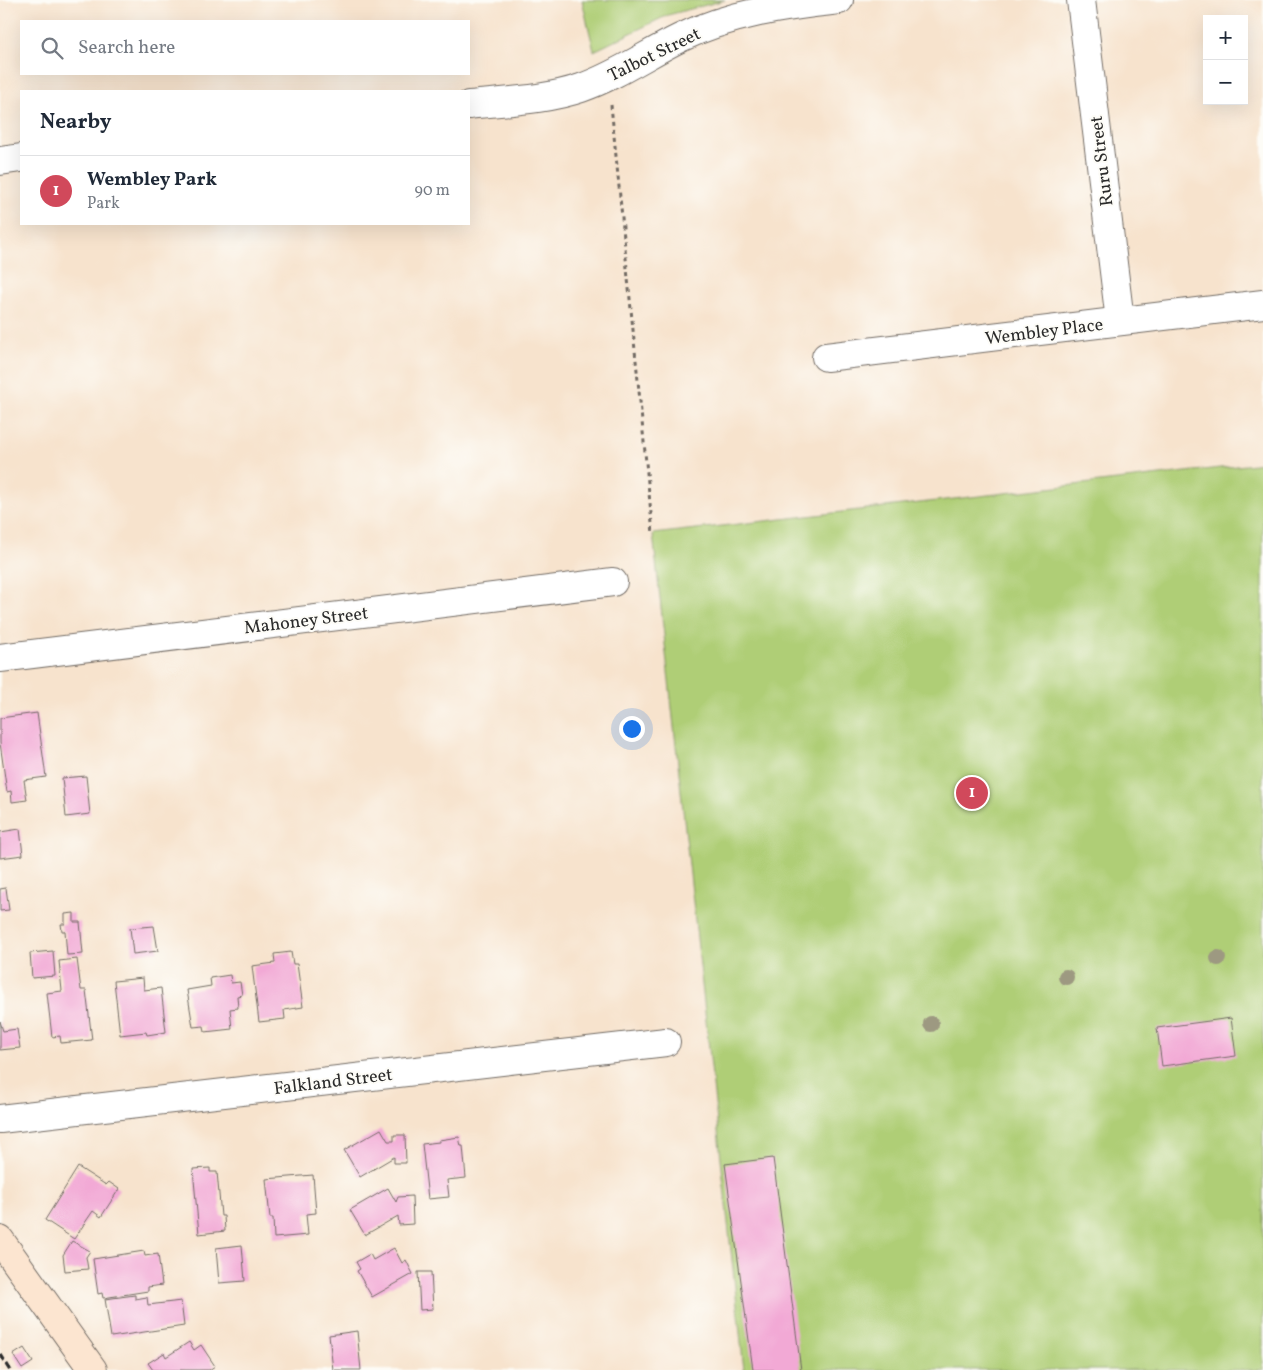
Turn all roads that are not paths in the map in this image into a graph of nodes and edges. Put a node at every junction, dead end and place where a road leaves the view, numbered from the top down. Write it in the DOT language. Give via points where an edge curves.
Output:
graph roads {
  1 [pos="839,0"];
  2 [pos="1082,0"];
  3 [pos="470,105"];
  4 [pos="20,158"];
  5 [pos="0,161"];
  6 [pos="1263,304"];
  7 [pos="1120,322"];
  8 [pos="826,357"];
  9 [pos="613,582"];
  10 [pos="0,658"];
  11 [pos="666,1042"];
  12 [pos="0,1119"];
  13 [pos="0,1240"];
  14 [pos="94,1370"];
  1 -- 3 [label="street, Talbot Street" via="788,6 716,24 682,37 608,77 580,88 547,96"];
  2 -- 7 [label="street, Ruru Street"];
  4 -- 5 [label="street"];
  6 -- 7 [label="street, Wembley Place"];
  7 -- 8 [label="street, Wembley Place"];
  9 -- 10 [label="street, Mahoney Street"];
  11 -- 12 [label="street, Falkland Street"];
  13 -- 14 [label="street"];
}
